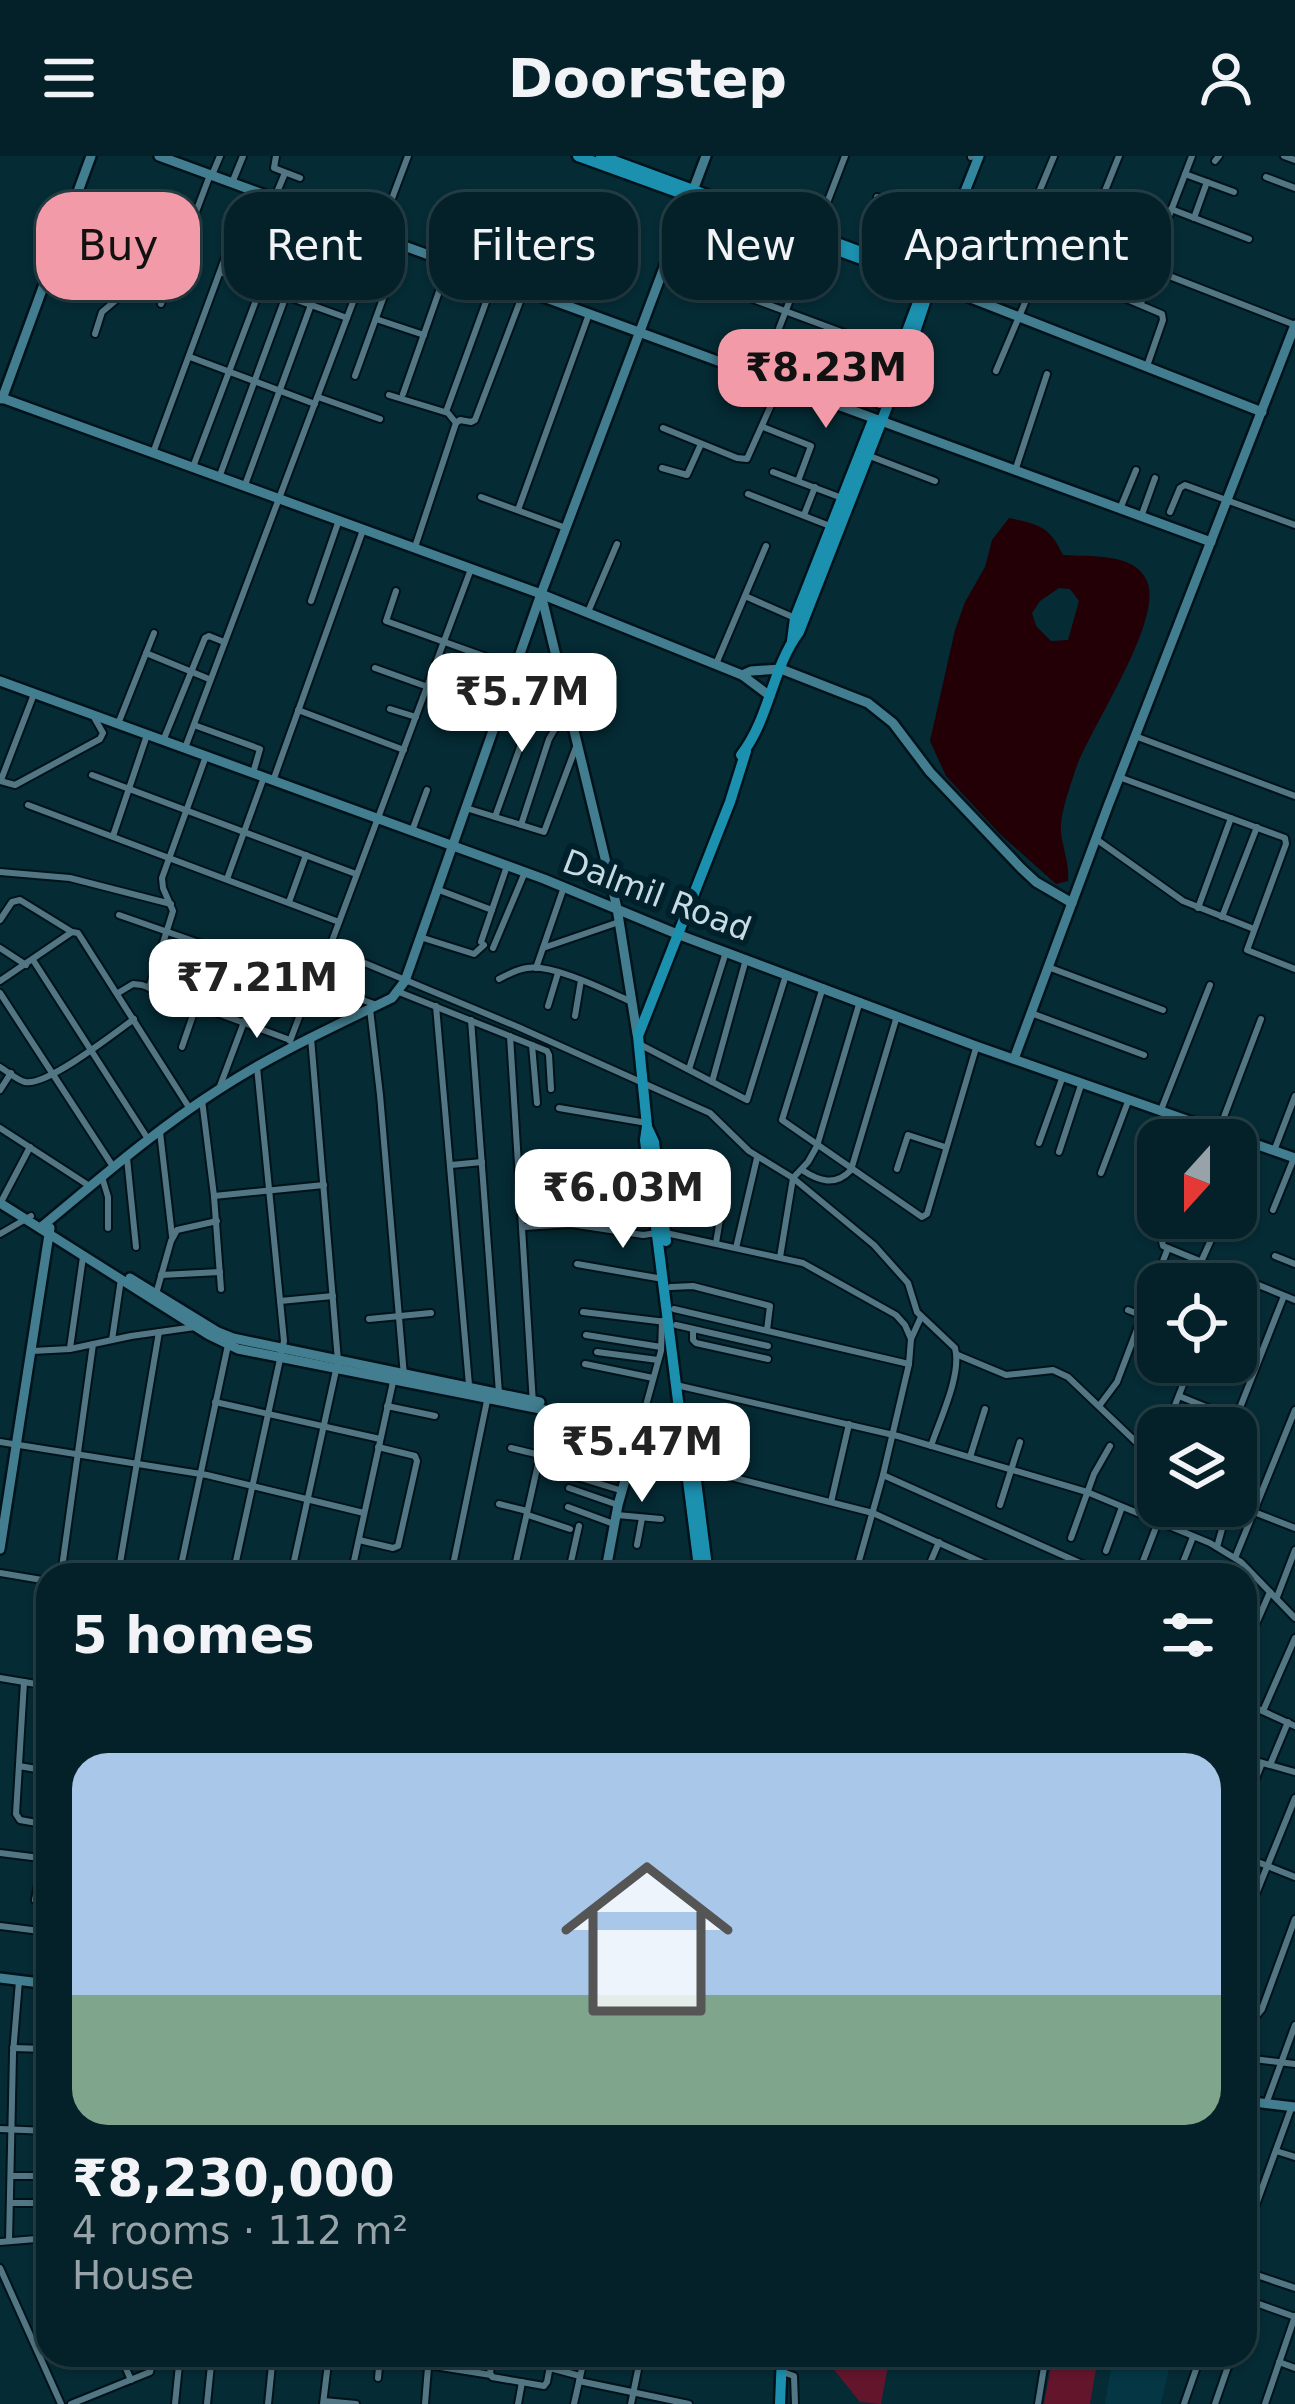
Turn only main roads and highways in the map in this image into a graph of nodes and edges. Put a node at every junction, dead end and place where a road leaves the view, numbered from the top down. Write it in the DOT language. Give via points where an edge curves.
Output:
graph roads {
  1 [pos="578,156"];
  2 [pos="601,156"];
  3 [pos="974,157"];
  4 [pos="629,161"];
  5 [pos="685,192"];
  6 [pos="687,192"];
  7 [pos="965,192"];
  8 [pos="922,300"];
  9 [pos="876,421"];
  10 [pos="836,528"];
  11 [pos="686,1434"];
  12 [pos="702,1563"];
  13 [pos="703,1563"];
  14 [pos="780,2367"];
  15 [pos="780,2404"];
  1 -- 5 [label="highway"];
  2 -- 4 [label="highway"];
  3 -- 7 [label="main road"];
  4 -- 6 [label="highway"];
  8 -- 9 [label="highway"];
  9 -- 10 [label="highway"];
  9 -- 10 [label="highway"];
  10 -- 11 [label="highway" via="638,1040"];
  11 -- 12 [label="highway"];
  11 -- 13 [label="highway"];
  14 -- 15 [label="highway"];
}
